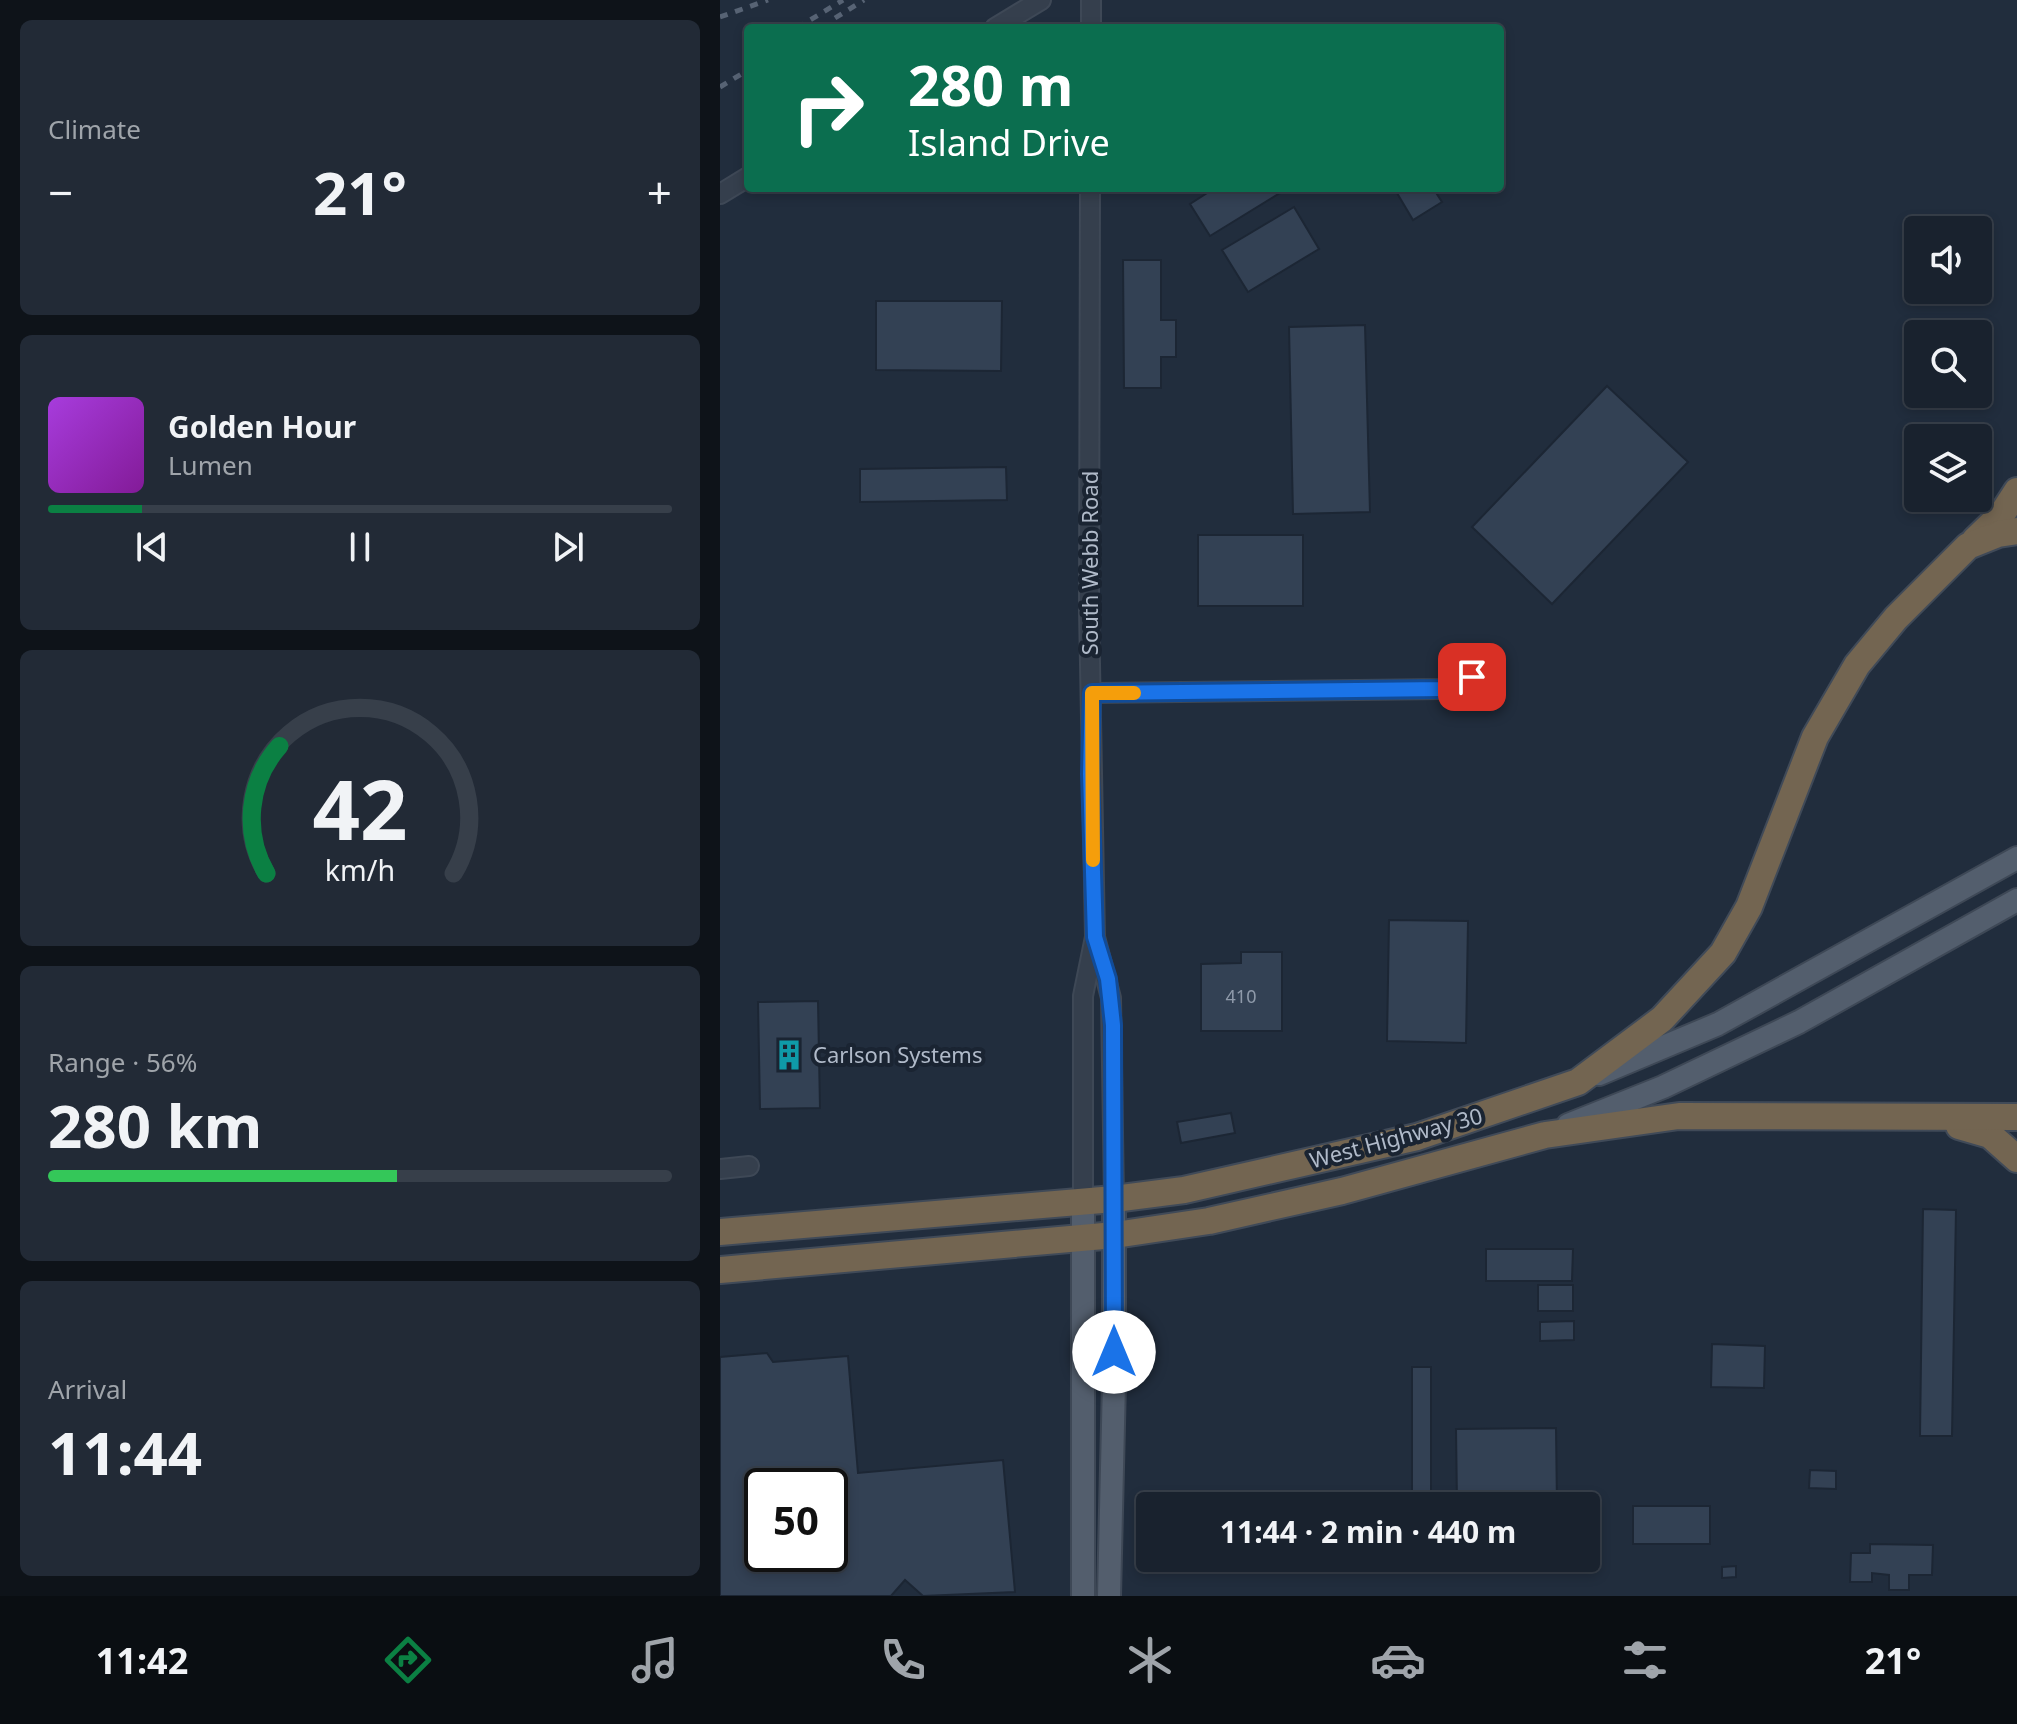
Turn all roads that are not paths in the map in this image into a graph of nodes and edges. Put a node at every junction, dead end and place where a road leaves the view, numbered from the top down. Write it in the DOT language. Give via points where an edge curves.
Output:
graph roads {
  1 [pos="1041,0"];
  2 [pos="1091,0"];
  3 [pos="1002,24"];
  4 [pos="1091,24"];
  5 [pos="744,179"];
  6 [pos="1090,192"];
  7 [pos="720,194"];
  8 [pos="2017,491"];
  9 [pos="2017,531"];
  10 [pos="1968,546"];
  11 [pos="1472,677"];
  12 [pos="1092,693"];
  13 [pos="2017,858"];
  14 [pos="2017,900"];
  15 [pos="1095,937"];
  16 [pos="1578,1082"];
  17 [pos="2017,1117"];
  18 [pos="1900,1119"];
  19 [pos="1545,1135"];
  20 [pos="2017,1159"];
  21 [pos="749,1166"];
  22 [pos="720,1169"];
  23 [pos="1114,1199"];
  24 [pos="1083,1202"];
  25 [pos="720,1232"];
  26 [pos="1115,1235"];
  27 [pos="1084,1238"];
  28 [pos="720,1270"];
  29 [pos="1083,1596"];
  30 [pos="1109,1596"];
  1 -- 3 [label="street"];
  2 -- 4 [label="street"];
  5 -- 7 [label="street"];
  6 -- 12 [label="street, South Webb Road"];
  8 -- 10 [label="highway" via="2002,514"];
  9 -- 10 [label="highway"];
  10 -- 16 [label="highway" via="1857,665 1815,737 1749,907 1723,953 1662,1019"];
  11 -- 12 [label="street" via="1443,689"];
  12 -- 15 [label="street, South Webb Road"];
  13 -- 16 [label="main road, West Highway 30" via="1718,1024"];
  14 -- 19 [label="main road, West Highway 30" via="1799,1022 1663,1087"];
  15 -- 23 [label="street, South Webb Road" via="1111,998"];
  15 -- 24 [label="street, South Webb Road" via="1083,996"];
  16 -- 23 [label="highway, West Highway 30" via="1417,1137 1184,1190"];
  17 -- 18 [label="highway"];
  18 -- 19 [label="highway" via="1679,1116"];
  18 -- 20 [label="highway" via="1965,1126 1990,1135"];
  19 -- 26 [label="highway, West Highway 30" via="1342,1191 1209,1221"];
  21 -- 22 [label="street"];
  23 -- 24 [label="highway, West Highway 30"];
  23 -- 26 [label="main road, South Webb Road"];
  24 -- 25 [label="highway, West Highway 30"];
  24 -- 27 [label="main road, South Webb Road"];
  26 -- 27 [label="highway, West Highway 30"];
  26 -- 30 [label="main road, South Webb Road"];
  27 -- 28 [label="highway, West Highway 30"];
  27 -- 29 [label="main road, South Webb Road"];
}
